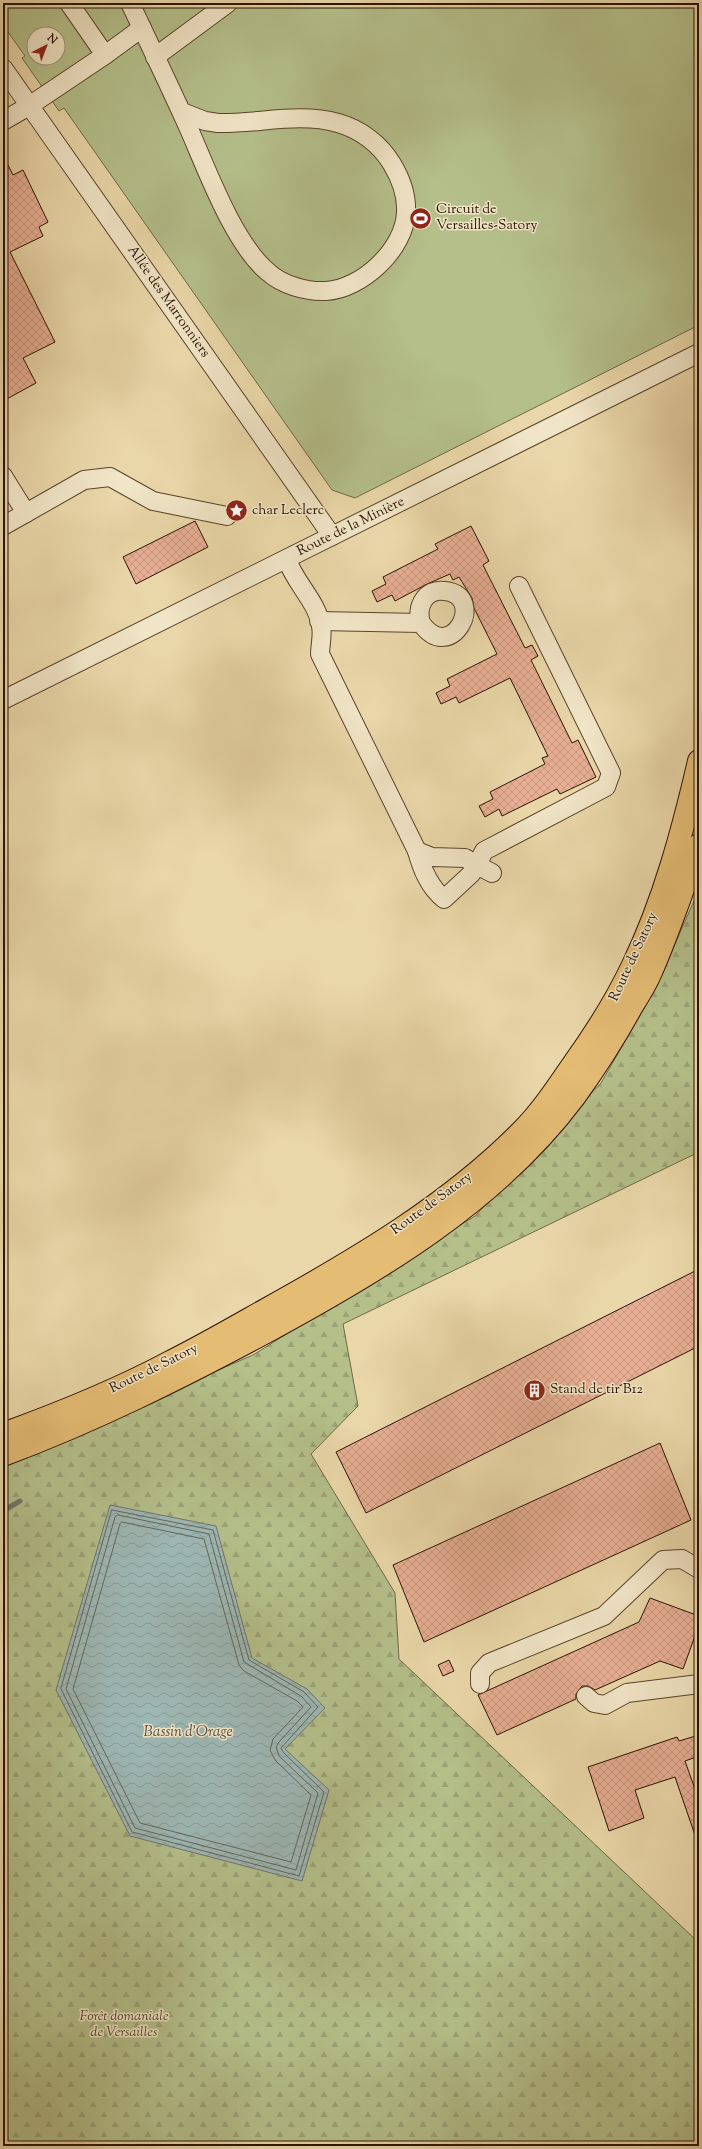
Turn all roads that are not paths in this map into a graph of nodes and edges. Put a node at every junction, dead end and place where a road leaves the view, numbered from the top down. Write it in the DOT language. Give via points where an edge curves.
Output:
graph roads {
  1 [pos="69,3"];
  2 [pos="130,3"];
  3 [pos="228,3"];
  4 [pos="142,28"];
  5 [pos="105,54"];
  6 [pos="155,57"];
  7 [pos="3,68"];
  8 [pos="29,106"];
  9 [pos="182,112"];
  10 [pos="3,121"];
  11 [pos="699,353"];
  12 [pos="3,476"];
  13 [pos="26,513"];
  14 [pos="227,516"];
  15 [pos="3,526"];
  16 [pos="332,536"];
  17 [pos="287,559"];
  18 [pos="519,586"];
  19 [pos="319,621"];
  20 [pos="421,623"];
  21 [pos="3,700"];
  22 [pos="699,761"];
  23 [pos="699,778"];
  24 [pos="690,802"];
  25 [pos="699,845"];
  26 [pos="417,851"];
  27 [pos="485,869"];
  28 [pos="3,1434"];
  29 [pos="3,1455"];
  30 [pos="699,1568"];
  31 [pos="480,1684"];
  32 [pos="699,1684"];
  33 [pos="586,1696"];
  1 -- 5 [label="street"];
  2 -- 4 [label="street"];
  3 -- 6 [label="street"];
  4 -- 5 [label="street"];
  4 -- 6 [label="street"];
  5 -- 8 [label="street"];
  6 -- 9 [label="street"];
  7 -- 8 [label="street, Allée des Marronniers"];
  8 -- 10 [label="street"];
  8 -- 16 [label="street, Allée des Marronniers"];
  9 -- 9 [label="street" via="223,205 245,244 256,260 278,279 309,289 326,291 365,276 385,260 395,245 406,214 405,194 400,177 388,157 356,129 317,118 218,124"];
  11 -- 16 [label="street, Route de la Minière"];
  12 -- 13 [label="street"];
  13 -- 14 [label="street" via="84,480 110,477 153,501"];
  13 -- 15 [label="street"];
  16 -- 17 [label="street, Route de la Minière"];
  17 -- 19 [label="street"];
  17 -- 21 [label="street, Route de la Minière"];
  18 -- 27 [label="street" via="611,773 606,787 484,851"];
  19 -- 20 [label="street"];
  19 -- 26 [label="street" via="322,626 320,654"];
  22 -- 24 [label="main road"];
  23 -- 24 [label="main road"];
  24 -- 28 [label="main road, Route de Satory" via="661,898 633,965 595,1033 524,1130 484,1166 417,1219 313,1283 171,1362 56,1415"];
  25 -- 29 [label="main road, Route de Satory" via="650,975 611,1043 574,1097 537,1140 497,1179 428,1235 333,1295 183,1376 63,1432"];
  26 -- 27 [label="street" via="432,857 465,858"];
  26 -- 27 [label="street" via="422,869 437,894 444,899 462,883"];
  30 -- 31 [label="street" via="682,1560 663,1560 604,1616 489,1663 480,1673"];
  32 -- 33 [label="street" via="627,1693 605,1705 594,1704"];
}
